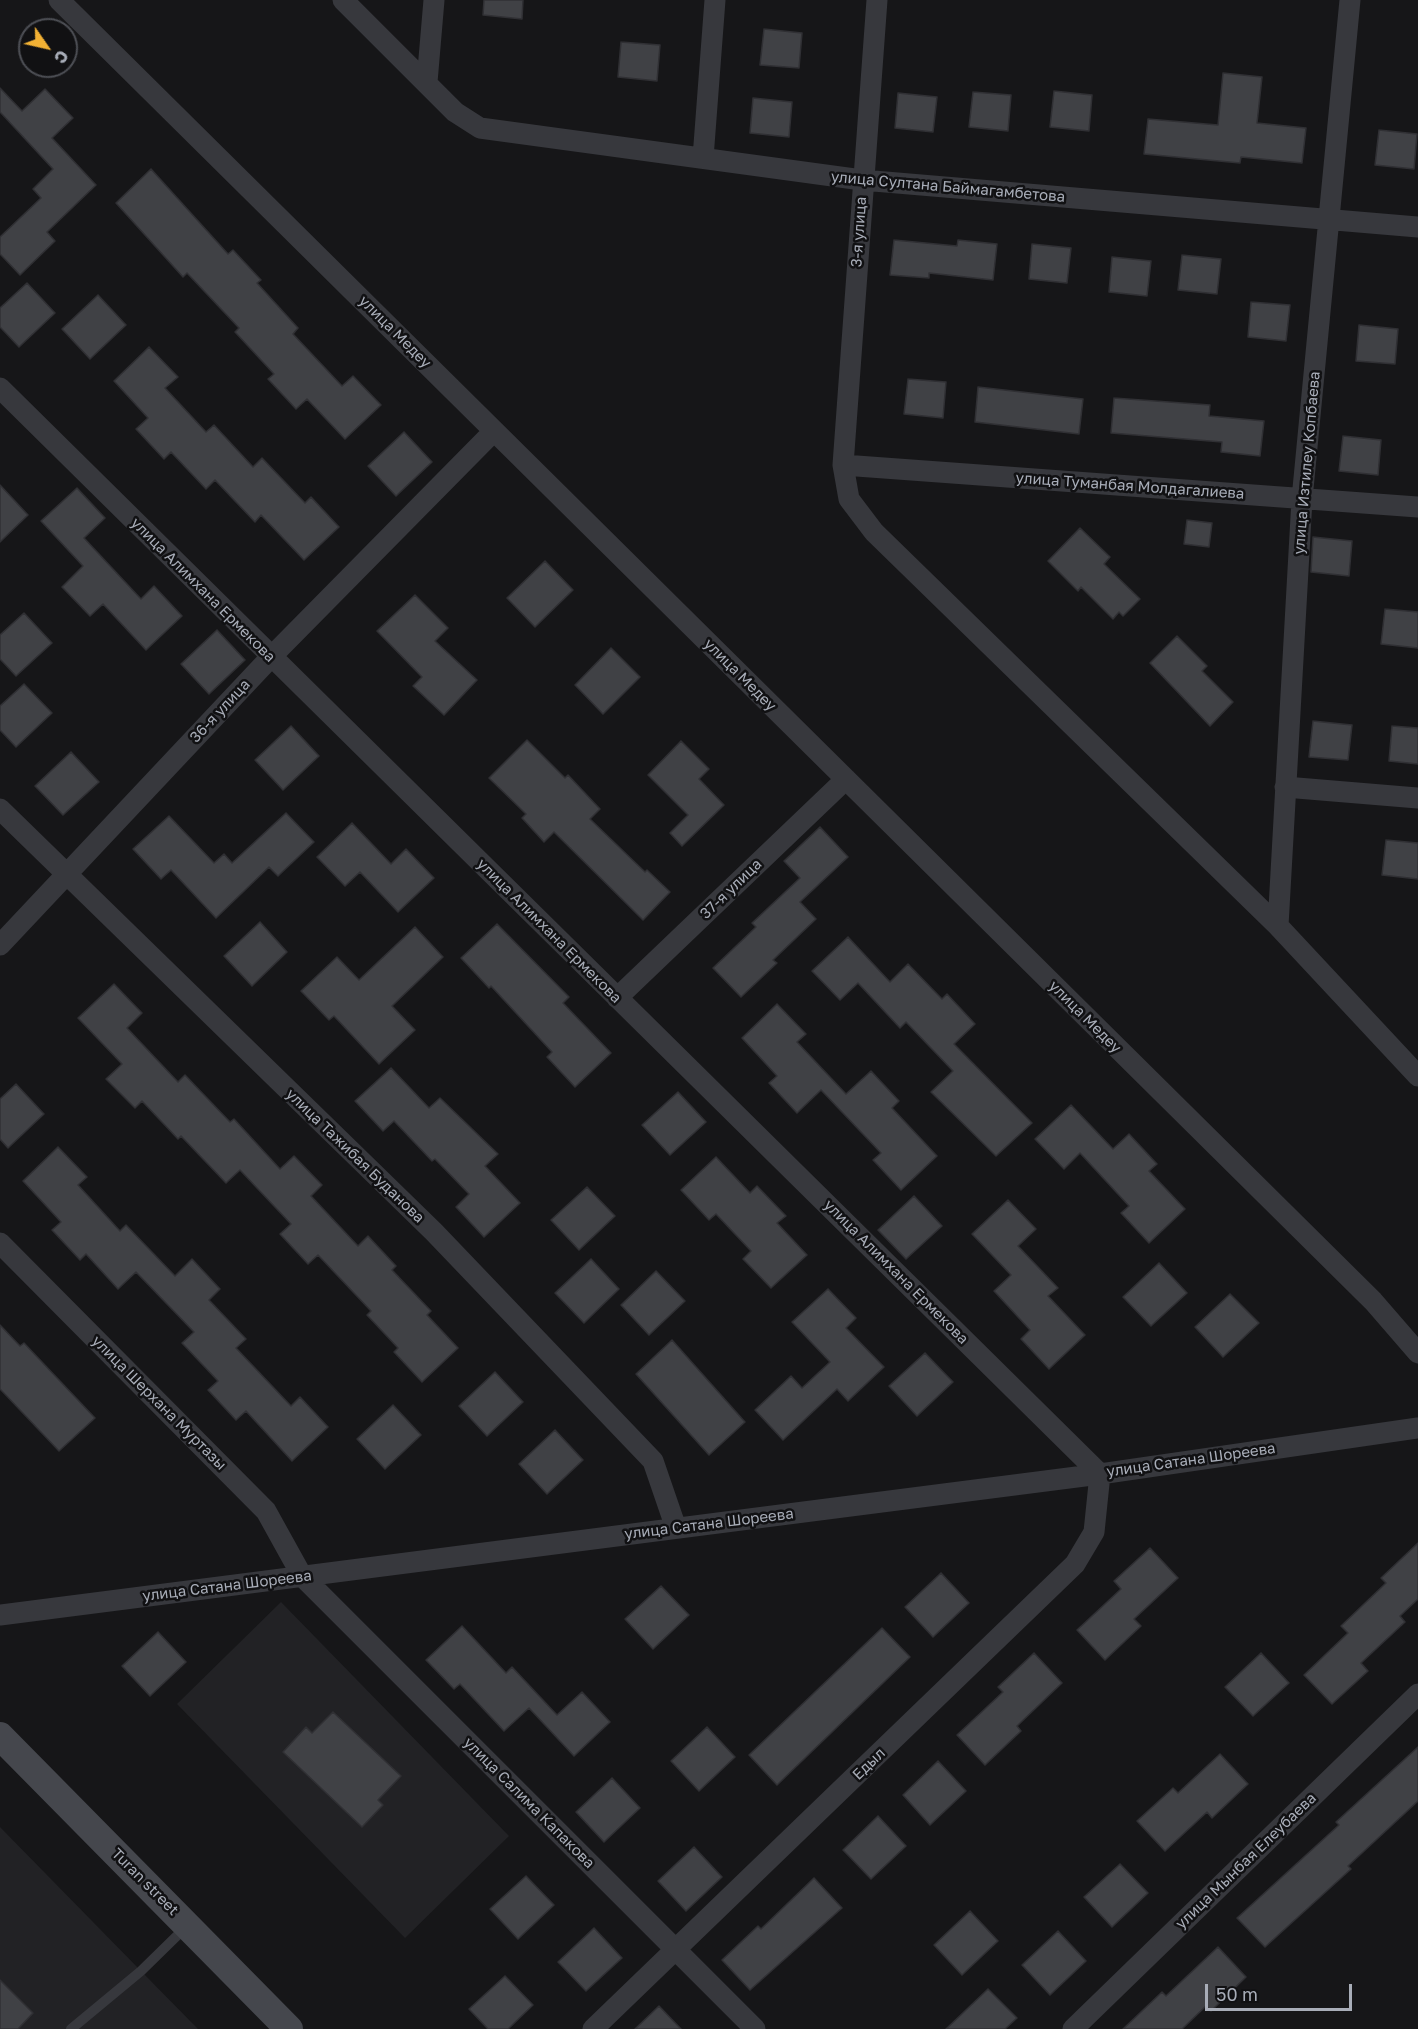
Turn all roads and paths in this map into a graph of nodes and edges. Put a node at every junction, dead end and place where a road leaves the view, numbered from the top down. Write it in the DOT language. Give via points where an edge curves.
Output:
graph roads {
  1 [pos="59,0"];
  2 [pos="343,0"];
  3 [pos="434,0"];
  4 [pos="715,0"];
  5 [pos="877,0"];
  6 [pos="1350,0"];
  7 [pos="427,82"];
  8 [pos="703,158"];
  9 [pos="862,180"];
  10 [pos="1330,220"];
  11 [pos="1418,226"];
  12 [pos="0,388"];
  13 [pos="494,430"];
  14 [pos="843,465"];
  15 [pos="1302,499"];
  16 [pos="1418,507"];
  17 [pos="271,657"];
  18 [pos="846,779"];
  19 [pos="1285,787"];
  20 [pos="1418,798"];
  21 [pos="0,809"];
  22 [pos="66,874"];
  23 [pos="1278,926"];
  24 [pos="0,945"];
  25 [pos="617,998"];
  26 [pos="1418,1076"];
  27 [pos="0,1243"];
  28 [pos="1418,1353"];
  29 [pos="1418,1428"];
  30 [pos="1100,1474"];
  31 [pos="676,1528"];
  32 [pos="302,1576"];
  33 [pos="0,1615"];
  34 [pos="1418,1694"];
  35 [pos="0,1736"];
  36 [pos="187,1925"];
  37 [pos="676,1950"];
  38 [pos="71,2029"];
  39 [pos="289,2029"];
  40 [pos="592,2029"];
  41 [pos="755,2029"];
  42 [pos="1073,2029"];
  1 -- 13 [label="street, улица Медеу"];
  2 -- 7 [label="street"];
  3 -- 7 [label="street"];
  4 -- 8 [label="street"];
  5 -- 9 [label="street, 3-я улица"];
  6 -- 10 [label="street, улица Изтилеу Копбаева"];
  7 -- 8 [label="street, улица Султана Баймагамбетова" via="455,112 480,128"];
  8 -- 9 [label="street, улица Султана Баймагамбетова"];
  9 -- 10 [label="street, улица Султана Баймагамбетова"];
  9 -- 14 [label="street, 3-я улица"];
  10 -- 11 [label="street, улица Султана Баймагамбетова"];
  10 -- 15 [label="street, улица Изтилеу Копбаева"];
  12 -- 17 [label="street, улица Алимхана Ермекова"];
  13 -- 17 [label="street, 36-я улица"];
  13 -- 18 [label="street, улица Медеу"];
  14 -- 15 [label="street, улица Туманбая Молдагалиева"];
  14 -- 23 [label="street" via="849,499 874,532"];
  15 -- 16 [label="street, улица Туманбая Молдагалиева"];
  15 -- 19 [label="street, улица Изтилеу Копбаева"];
  17 -- 22 [label="street, 36-я улица"];
  17 -- 25 [label="street, улица Алимхана Ермекова"];
  18 -- 25 [label="street, 37-я улица"];
  18 -- 28 [label="street, улица Медеу" via="1373,1301"];
  19 -- 20 [label="street"];
  19 -- 23 [label="street, улица Изтилеу Копбаева"];
  21 -- 22 [label="street, улица Тажибая Буданова"];
  22 -- 24 [label="street, 36-я улица"];
  22 -- 31 [label="street, улица Тажибая Буданова" via="434,1232 653,1461"];
  23 -- 26 [label="street"];
  25 -- 30 [label="street, улица Алимхана Ермекова"];
  27 -- 32 [label="street, улица Шерхана Муртазы" via="266,1511"];
  29 -- 30 [label="street, улица Сатана Шореева"];
  30 -- 31 [label="street, улица Сатана Шореева"];
  30 -- 37 [label="street, Едыл" via="1094,1532 1075,1564"];
  31 -- 32 [label="street, улица Сатана Шореева"];
  32 -- 33 [label="street, улица Сатана Шореева"];
  32 -- 37 [label="street, улица Салима Капакова"];
  34 -- 42 [label="street, улица Мынбая Елеубаева"];
  35 -- 36 [label="street, Turan street"];
  36 -- 38 [label="lane" via="141,1971"];
  36 -- 39 [label="street, Turan street"];
  37 -- 40 [label="street, Едыл"];
  37 -- 41 [label="street, улица Салима Капакова"];
}
